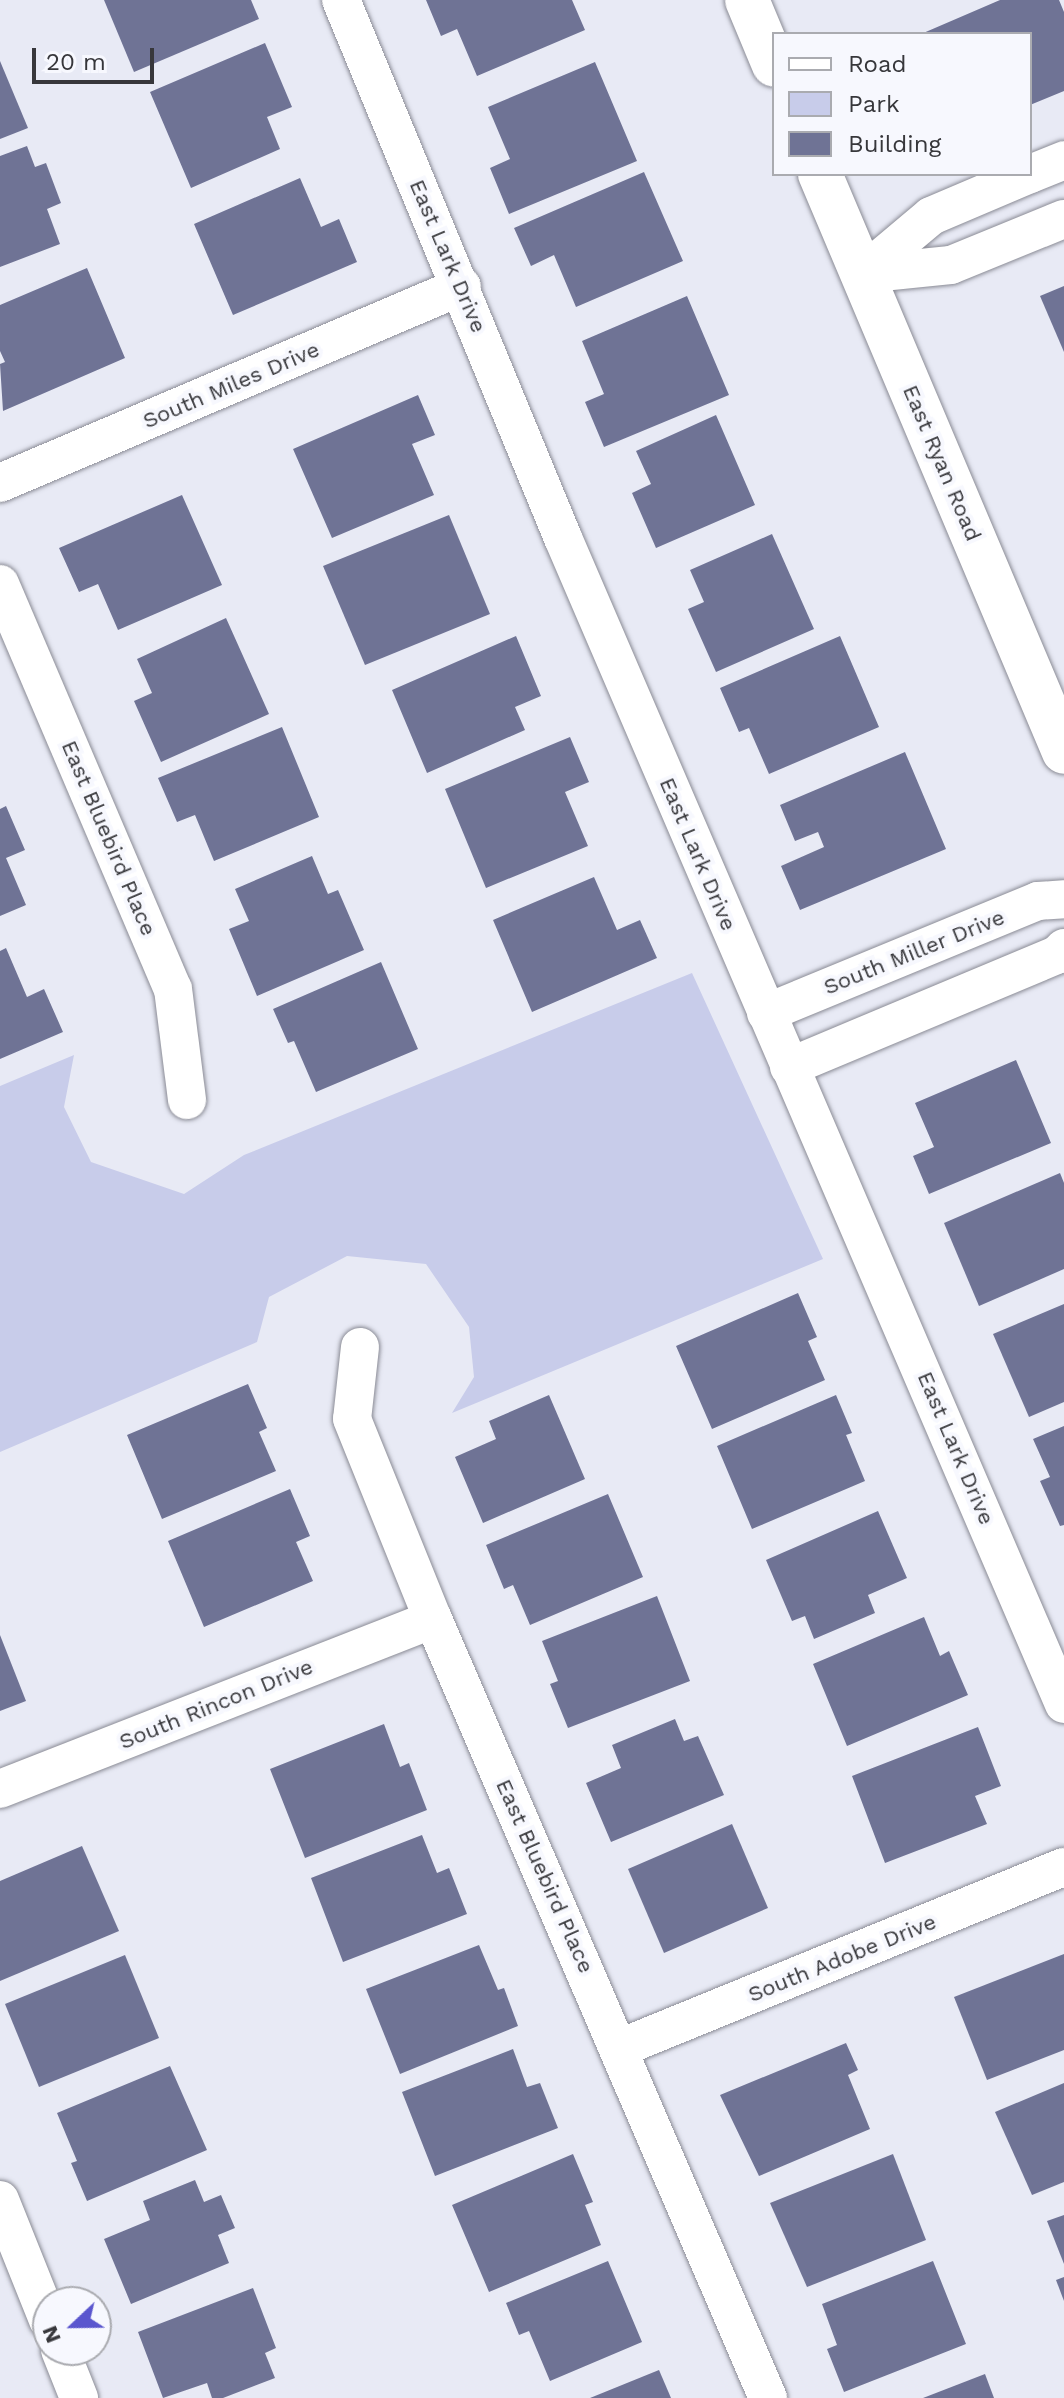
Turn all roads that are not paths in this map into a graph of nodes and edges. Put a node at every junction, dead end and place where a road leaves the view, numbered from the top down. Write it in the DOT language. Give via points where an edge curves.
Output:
graph roads {
  1 [pos="341,0"];
  2 [pos="747,0"];
  3 [pos="772,60"];
  4 [pos="1064,160"];
  5 [pos="1032,173"];
  6 [pos="821,176"];
  7 [pos="1025,176"];
  8 [pos="1064,219"];
  9 [pos="862,274"];
  10 [pos="462,286"];
  11 [pos="0,483"];
  12 [pos="0,584"];
  13 [pos="1064,752"];
  14 [pos="1064,899"];
  15 [pos="1064,948"];
  16 [pos="766,1013"];
  17 [pos="789,1067"];
  18 [pos="187,1100"];
  19 [pos="360,1347"];
  20 [pos="433,1619"];
  21 [pos="1064,1704"];
  22 [pos="0,1789"];
  23 [pos="1064,1867"];
  24 [pos="620,2048"];
  25 [pos="0,2200"];
  26 [pos="34,2286"];
  27 [pos="66,2366"];
  28 [pos="79,2398"];
  29 [pos="768,2398"];
  1 -- 10 [label="street, East Lark Drive"];
  2 -- 3 [label="street"];
  4 -- 5 [label="street"];
  6 -- 9 [label="street, East Ryan Road"];
  7 -- 9 [label="street" via="931,216"];
  8 -- 9 [label="street" via="951,265"];
  9 -- 13 [label="street, East Ryan Road"];
  10 -- 11 [label="street, South Miles Drive"];
  10 -- 16 [label="street, East Lark Drive" via="563,538"];
  12 -- 18 [label="street, East Bluebird Place" via="173,989"];
  14 -- 16 [label="street, South Miller Drive" via="1038,901"];
  15 -- 17 [label="street"];
  16 -- 17 [label="street, East Lark Drive"];
  17 -- 21 [label="street, East Lark Drive"];
  19 -- 20 [label="street, East Bluebird Place" via="352,1419"];
  20 -- 22 [label="street, South Rincon Drive"];
  20 -- 24 [label="street, East Bluebird Place"];
  23 -- 24 [label="street, South Adobe Drive"];
  24 -- 29 [label="street, East Bluebird Place"];
  25 -- 26 [label="street"];
  27 -- 28 [label="street"];
}
